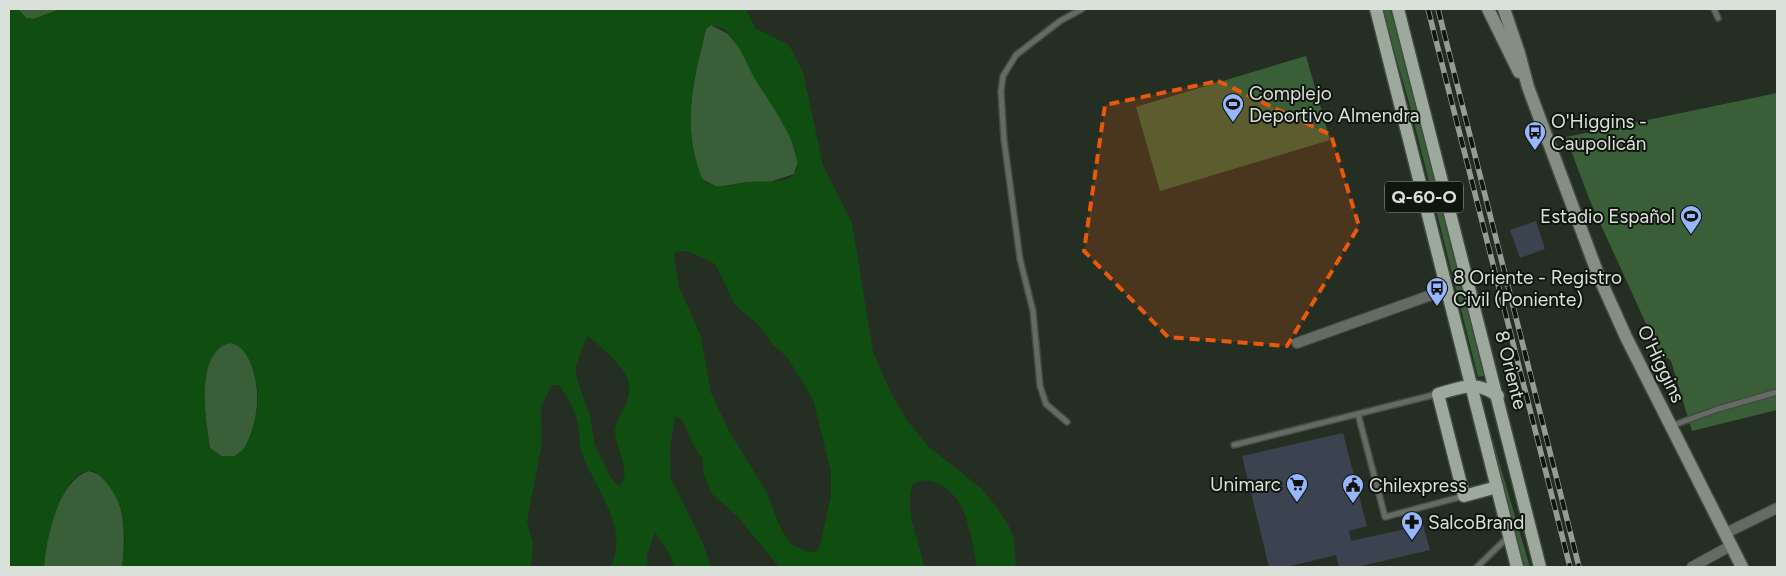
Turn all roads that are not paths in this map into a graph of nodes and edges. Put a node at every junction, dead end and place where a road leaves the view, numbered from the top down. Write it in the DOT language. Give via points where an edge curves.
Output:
graph roads {
  1 [pos="1082,9"];
  2 [pos="1376,9"];
  3 [pos="1398,9"];
  4 [pos="1488,9"];
  5 [pos="1504,9"];
  6 [pos="1714,9"];
  7 [pos="1718,18"];
  8 [pos="1528,87"];
  9 [pos="1448,289"];
  10 [pos="1297,343"];
  11 [pos="1471,385"];
  12 [pos="1777,392"];
  13 [pos="1438,394"];
  14 [pos="1498,396"];
  15 [pos="1358,414"];
  16 [pos="1067,422"];
  17 [pos="1671,426"];
  18 [pos="1234,445"];
  19 [pos="1497,487"];
  20 [pos="1464,496"];
  21 [pos="1777,508"];
  22 [pos="1726,533"];
  23 [pos="1509,535"];
  24 [pos="1732,546"];
  25 [pos="1477,567"];
  26 [pos="1517,567"];
  27 [pos="1540,567"];
  28 [pos="1692,567"];
  29 [pos="1742,567"];
  1 -- 16 [label="lane" via="1060,21 1016,55 1003,76 1001,92 1004,140 1020,259 1033,311 1040,386 1046,404"];
  2 -- 9 [label="main road, Q-60-O"];
  3 -- 14 [label="main road, 8 Oriente / Q-60-O"];
  4 -- 8 [label="main road, O'Higgins"];
  5 -- 8 [label="main road, O'Higgins"];
  6 -- 7 [label="lane"];
  8 -- 17 [label="main road, O'Higgins" via="1599,277"];
  9 -- 10 [label="street"];
  9 -- 11 [label="main road, Q-60-O"];
  11 -- 13 [label="main road"];
  11 -- 14 [label="main road" via="1481,386"];
  11 -- 19 [label="main road, Q-60-O"];
  12 -- 17 [label="lane"];
  13 -- 15 [label="lane"];
  13 -- 20 [label="main road"];
  14 -- 27 [label="main road, 8 Oriente / Q-60-O"];
  15 -- 18 [label="lane"];
  15 -- 20 [label="lane" via="1385,517"];
  17 -- 22 [label="main road, O'Higgins"];
  19 -- 20 [label="main road"];
  19 -- 23 [label="main road, Q-60-O"];
  21 -- 22 [label="street"];
  22 -- 24 [label="main road, O'Higgins"];
  23 -- 25 [label="lane"];
  23 -- 26 [label="main road, Q-60-O"];
  24 -- 28 [label="street"];
  24 -- 29 [label="main road, O'Higgins"];
}
